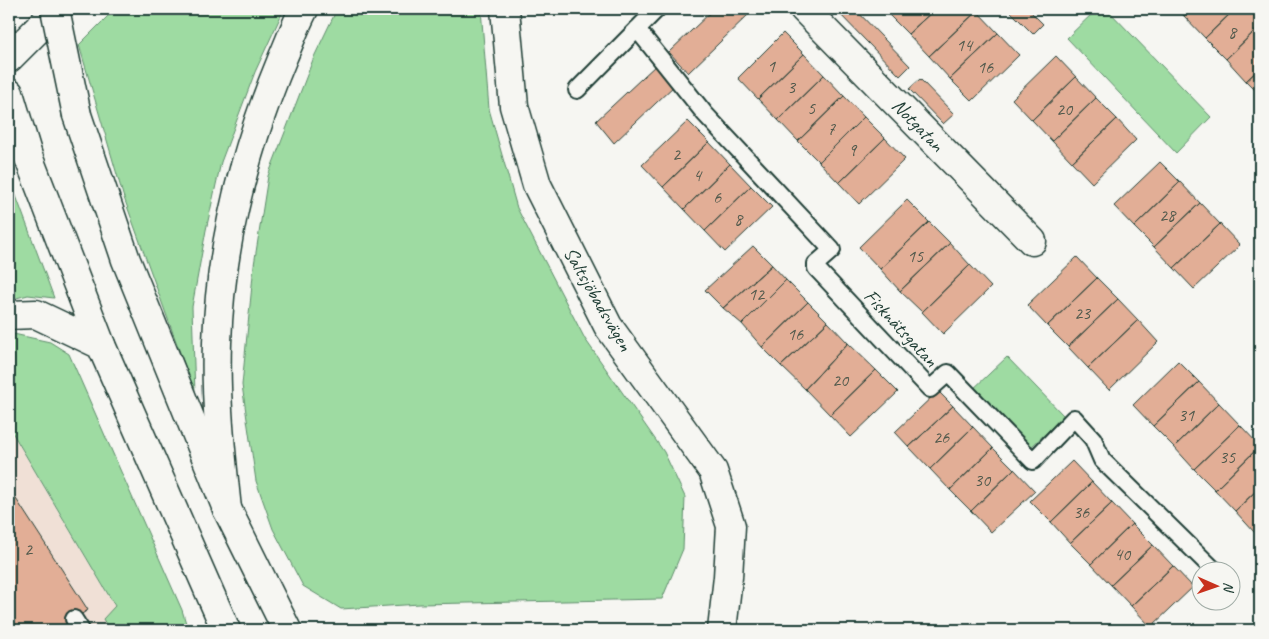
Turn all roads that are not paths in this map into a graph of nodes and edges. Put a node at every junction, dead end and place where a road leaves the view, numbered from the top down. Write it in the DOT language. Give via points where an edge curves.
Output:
graph roads {
  1 [pos="57,9"];
  2 [pos="304,9"];
  3 [pos="505,9"];
  4 [pos="657,9"];
  5 [pos="804,9"];
  6 [pos="637,29"];
  7 [pos="9,58"];
  8 [pos="577,90"];
  9 [pos="9,93"];
  10 [pos="1032,241"];
  11 [pos="9,315"];
  12 [pos="101,345"];
  13 [pos="227,508"];
  14 [pos="1206,562"];
  15 [pos="226,630"];
  16 [pos="287,630"];
  17 [pos="722,630"];
  1 -- 7 [label="main road"];
  1 -- 13 [label="main road, bridge" via="77,115 126,260"];
  2 -- 13 [label="main road" via="270,89 241,174 224,262 216,342 218,430"];
  3 -- 17 [label="main road, Saltsjöbadsvägen" via="514,106 537,185 608,326 713,471 731,526"];
  4 -- 6 [label="lane"];
  5 -- 10 [label="main road, Notgatan"];
  6 -- 8 [label="lane"];
  6 -- 14 [label="lane, Fisknätsgatan" via="705,114 832,250 816,264 816,268 930,389 948,373 1033,461 1074,418 1093,439 1102,460"];
  9 -- 12 [label="main road" via="28,156"];
  11 -- 12 [label="main road" via="36,314"];
  12 -- 15 [label="main road"];
  13 -- 16 [label="main road"];
}
